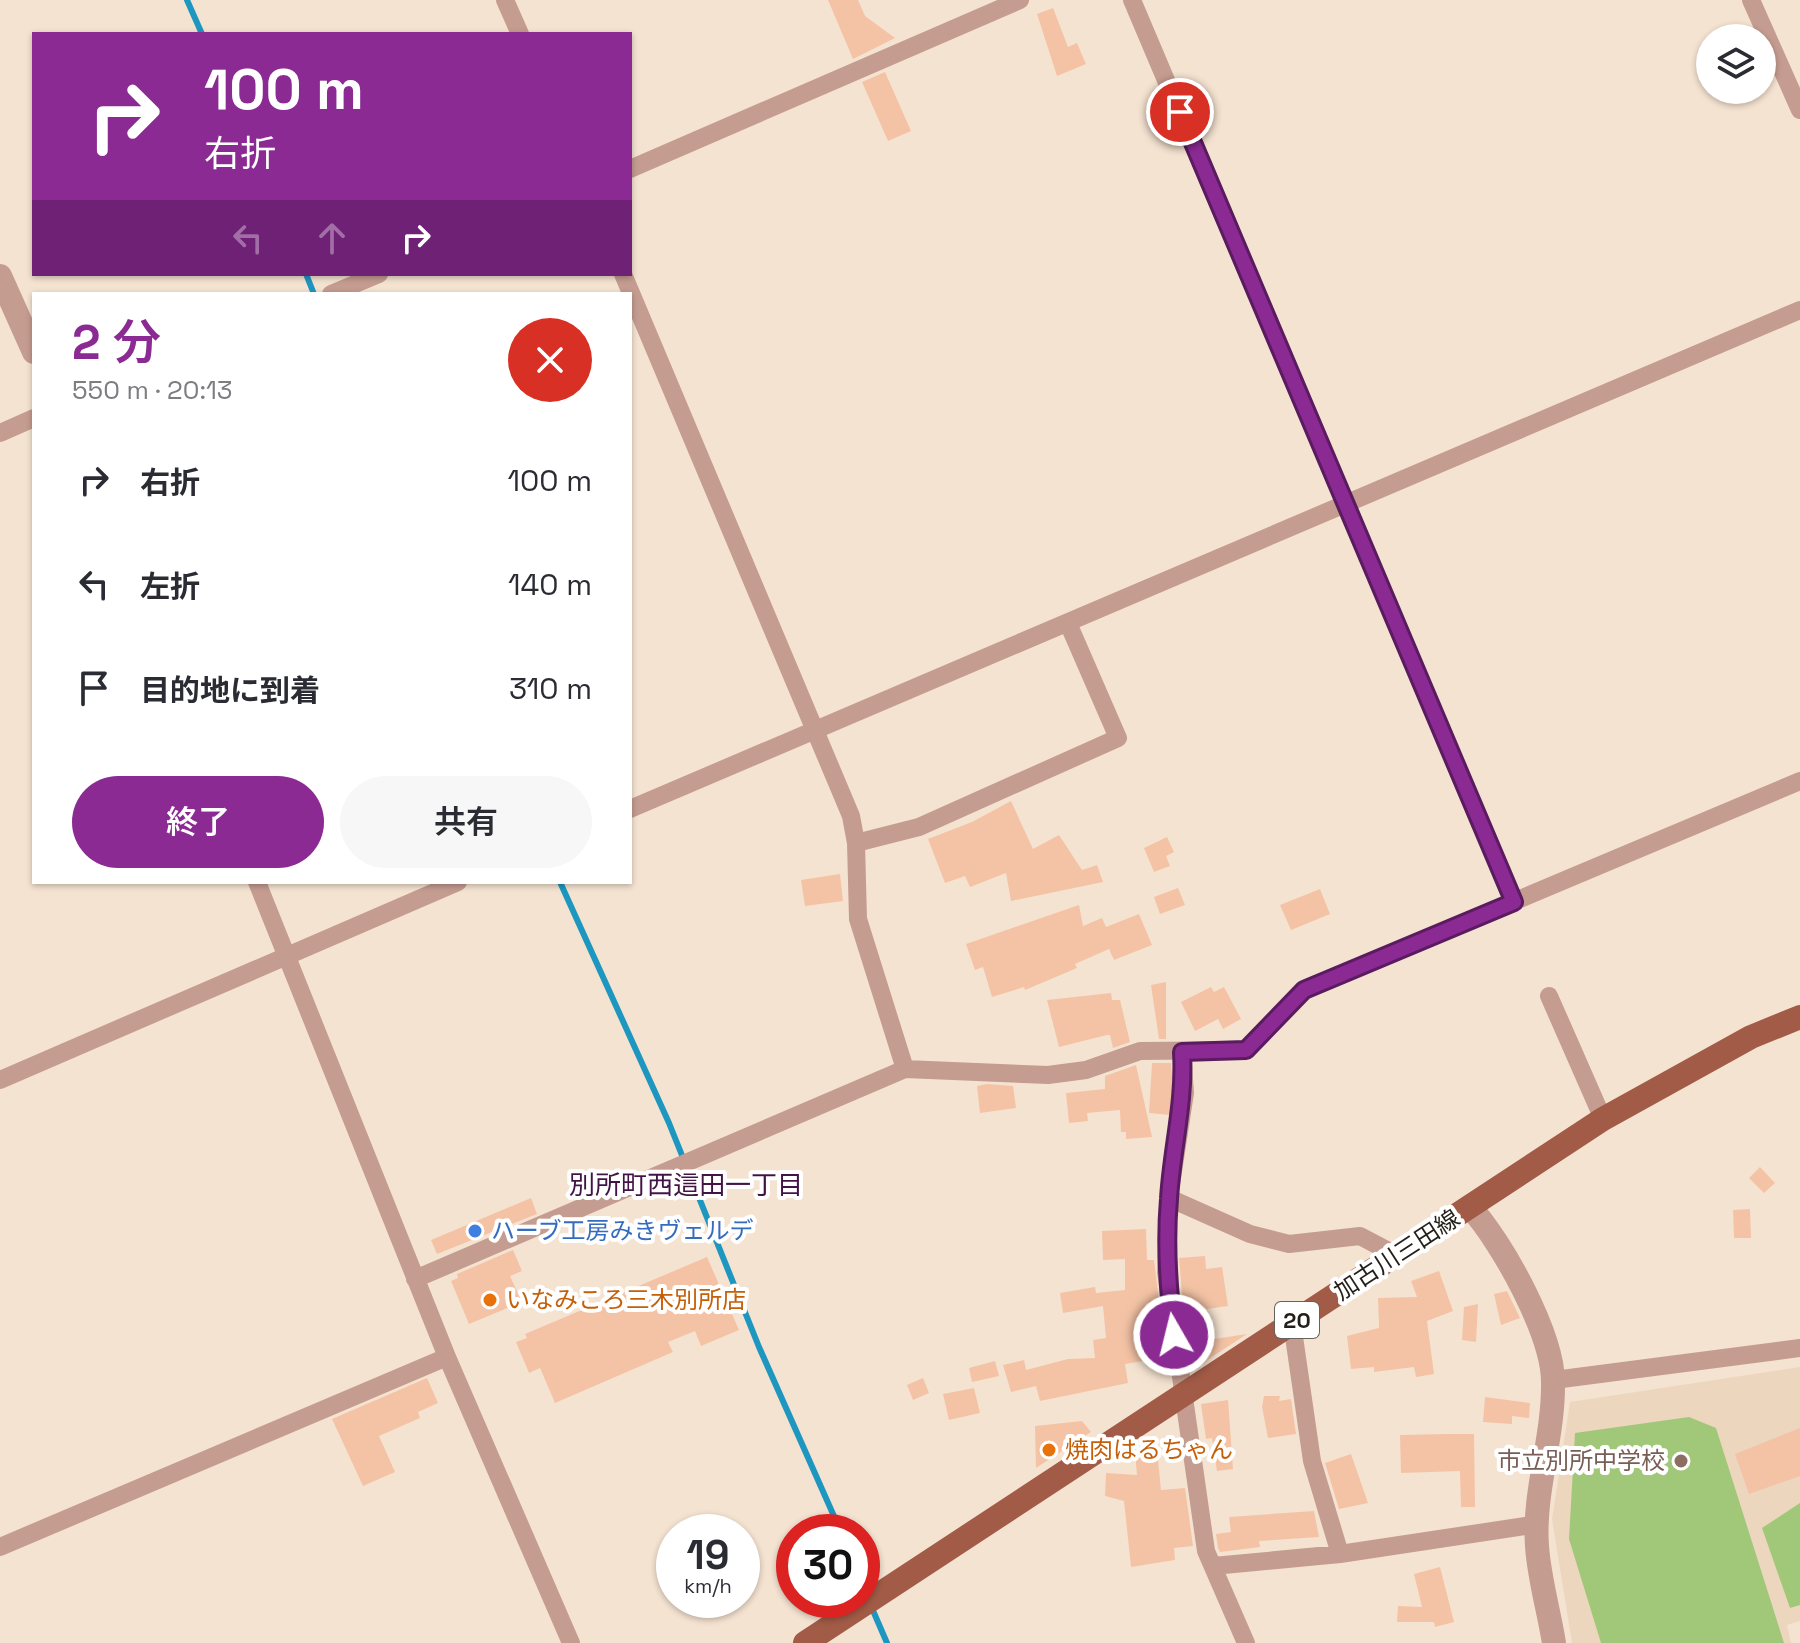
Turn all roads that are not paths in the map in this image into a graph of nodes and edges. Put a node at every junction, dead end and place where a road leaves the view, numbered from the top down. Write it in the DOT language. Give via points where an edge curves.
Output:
graph roads {
  1 [pos="505,0"];
  2 [pos="1020,0"];
  3 [pos="1132,0"];
  4 [pos="1751,0"];
  5 [pos="519,32"];
  6 [pos="1800,110"];
  7 [pos="632,168"];
  8 [pos="0,276"];
  9 [pos="374,276"];
  10 [pos="336,292"];
  11 [pos="632,295"];
  12 [pos="1800,310"];
  13 [pos="32,348"];
  14 [pos="32,419"];
  15 [pos="0,433"];
  16 [pos="1347,503"];
  17 [pos="1068,623"];
  18 [pos="817,731"];
  19 [pos="1800,781"];
  20 [pos="632,808"];
  21 [pos="856,843"];
  22 [pos="258,884"];
  23 [pos="453,884"];
  24 [pos="1514,902"];
  25 [pos="286,954"];
  26 [pos="1549,996"];
  27 [pos="1800,1017"];
  28 [pos="1182,1052"];
  29 [pos="905,1069"];
  30 [pos="0,1080"];
  31 [pos="1603,1119"];
  32 [pos="1169,1198"];
  33 [pos="1470,1207"];
  34 [pos="1396,1255"];
  35 [pos="415,1279"];
  36 [pos="1292,1323"];
  37 [pos="1800,1348"];
  38 [pos="447,1357"];
  39 [pos="1554,1380"];
  40 [pos="1185,1394"];
  41 [pos="1538,1524"];
  42 [pos="0,1547"];
  43 [pos="1340,1554"];
  44 [pos="1213,1566"];
  45 [pos="571,1643"];
  46 [pos="805,1643"];
  47 [pos="1246,1643"];
  48 [pos="1554,1643"];
  1 -- 5 [label="street"];
  2 -- 7 [label="street"];
  3 -- 16 [label="street"];
  4 -- 6 [label="street"];
  8 -- 13 [label="street"];
  9 -- 10 [label="street"];
  11 -- 18 [label="street"];
  12 -- 16 [label="street"];
  14 -- 15 [label="street"];
  16 -- 17 [label="street"];
  16 -- 24 [label="street"];
  17 -- 18 [label="street"];
  17 -- 21 [label="street" via="1118,738 919,827"];
  18 -- 20 [label="street"];
  18 -- 21 [label="street" via="851,816"];
  19 -- 24 [label="street"];
  21 -- 29 [label="street" via="858,919"];
  22 -- 25 [label="street"];
  23 -- 25 [label="street"];
  24 -- 28 [label="street" via="1304,990 1246,1050"];
  25 -- 30 [label="street"];
  25 -- 35 [label="street"];
  26 -- 31 [label="street"];
  27 -- 31 [label="main road, 加古川三田線 / 20" via="1751,1037"];
  28 -- 29 [label="street" via="1140,1051 1086,1070 1048,1075"];
  28 -- 32 [label="street" via="1185,1093"];
  29 -- 35 [label="street"];
  31 -- 33 [label="main road, 加古川三田線 / 20"];
  32 -- 34 [label="street" via="1250,1234 1289,1244 1360,1236"];
  32 -- 40 [label="street" via="1166,1272"];
  33 -- 34 [label="main road, 加古川三田線 / 20"];
  33 -- 39 [label="street" via="1491,1230 1516,1276"];
  34 -- 36 [label="main road, 加古川三田線 / 20"];
  35 -- 38 [label="street"];
  36 -- 40 [label="main road, 加古川三田線 / 20"];
  36 -- 43 [label="street" via="1312,1461"];
  37 -- 39 [label="street"];
  38 -- 42 [label="street"];
  38 -- 45 [label="street"];
  39 -- 41 [label="street"];
  40 -- 44 [label="street" via="1206,1551"];
  40 -- 46 [label="main road, 加古川三田線 / 20"];
  41 -- 43 [label="street"];
  41 -- 48 [label="street"];
  43 -- 44 [label="street"];
  44 -- 47 [label="street"];
}
